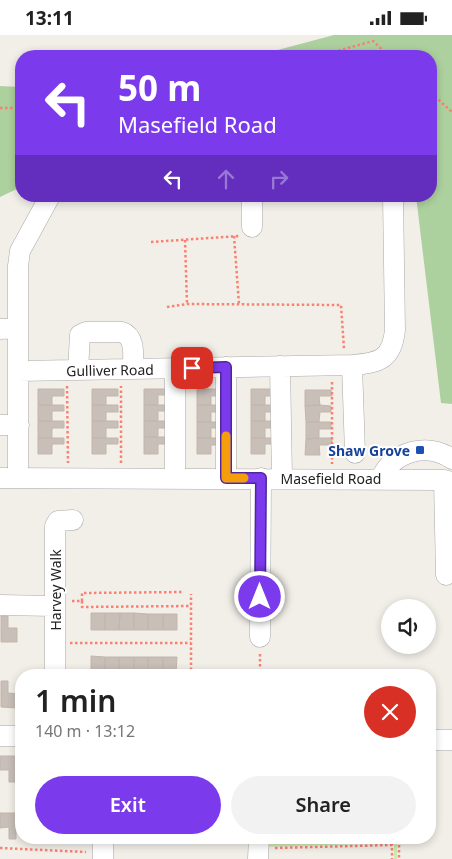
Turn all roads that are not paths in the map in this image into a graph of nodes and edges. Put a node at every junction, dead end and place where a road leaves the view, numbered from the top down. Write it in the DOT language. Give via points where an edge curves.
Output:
graph roads {
  1 [pos="47,202"];
  2 [pos="251,202"];
  3 [pos="393,202"];
  4 [pos="248,231"];
  5 [pos="9,328"];
  6 [pos="348,361"];
  7 [pos="280,366"];
  8 [pos="226,367"];
  9 [pos="127,369"];
  10 [pos="175,369"];
  11 [pos="73,371"];
  12 [pos="12,378"];
  13 [pos="9,425"];
  14 [pos="354,453"];
  15 [pos="452,459"];
  16 [pos="9,478"];
  17 [pos="226,478"];
  18 [pos="261,478"];
  19 [pos="282,478"];
  20 [pos="175,479"];
  21 [pos="381,479"];
  22 [pos="448,481"];
  23 [pos="73,521"];
  24 [pos="446,575"];
  25 [pos="54,603"];
  26 [pos="0,605"];
  27 [pos="260,637"];
  28 [pos="55,669"];
  29 [pos="0,736"];
  30 [pos="15,736"];
  31 [pos="436,740"];
  32 [pos="452,740"];
  1 -- 5 [label="street" via="20,251"];
  2 -- 4 [label="street"];
  3 -- 6 [label="street, Gulliver Road" via="394,343 380,360"];
  5 -- 12 [label="street"];
  6 -- 7 [label="street, Gulliver Road"];
  6 -- 14 [label="street"];
  7 -- 8 [label="street, Gulliver Road"];
  7 -- 19 [label="street"];
  8 -- 10 [label="street, Gulliver Road"];
  8 -- 17 [label="street"];
  9 -- 10 [label="street, Gulliver Road"];
  9 -- 11 [label="street, Gulliver Road"];
  9 -- 11 [label="street" via="131,341 127,334 86,332 80,335"];
  10 -- 20 [label="street"];
  11 -- 12 [label="street, Gulliver Road"];
  12 -- 13 [label="street"];
  13 -- 16 [label="street"];
  15 -- 21 [label="street" via="442,453 420,450 401,455 386,468"];
  16 -- 20 [label="street, Masefield Road"];
  17 -- 18 [label="street, Masefield Road"];
  17 -- 20 [label="street, Masefield Road"];
  18 -- 19 [label="street, Masefield Road"];
  18 -- 27 [label="street"];
  19 -- 21 [label="street, Masefield Road"];
  21 -- 22 [label="street, Masefield Road"];
  22 -- 24 [label="street"];
  23 -- 25 [label="street, Harvey Walk" via="58,521 55,526"];
  25 -- 26 [label="street"];
  25 -- 28 [label="street, Harvey Walk"];
  29 -- 30 [label="street"];
  31 -- 32 [label="street"];
}
